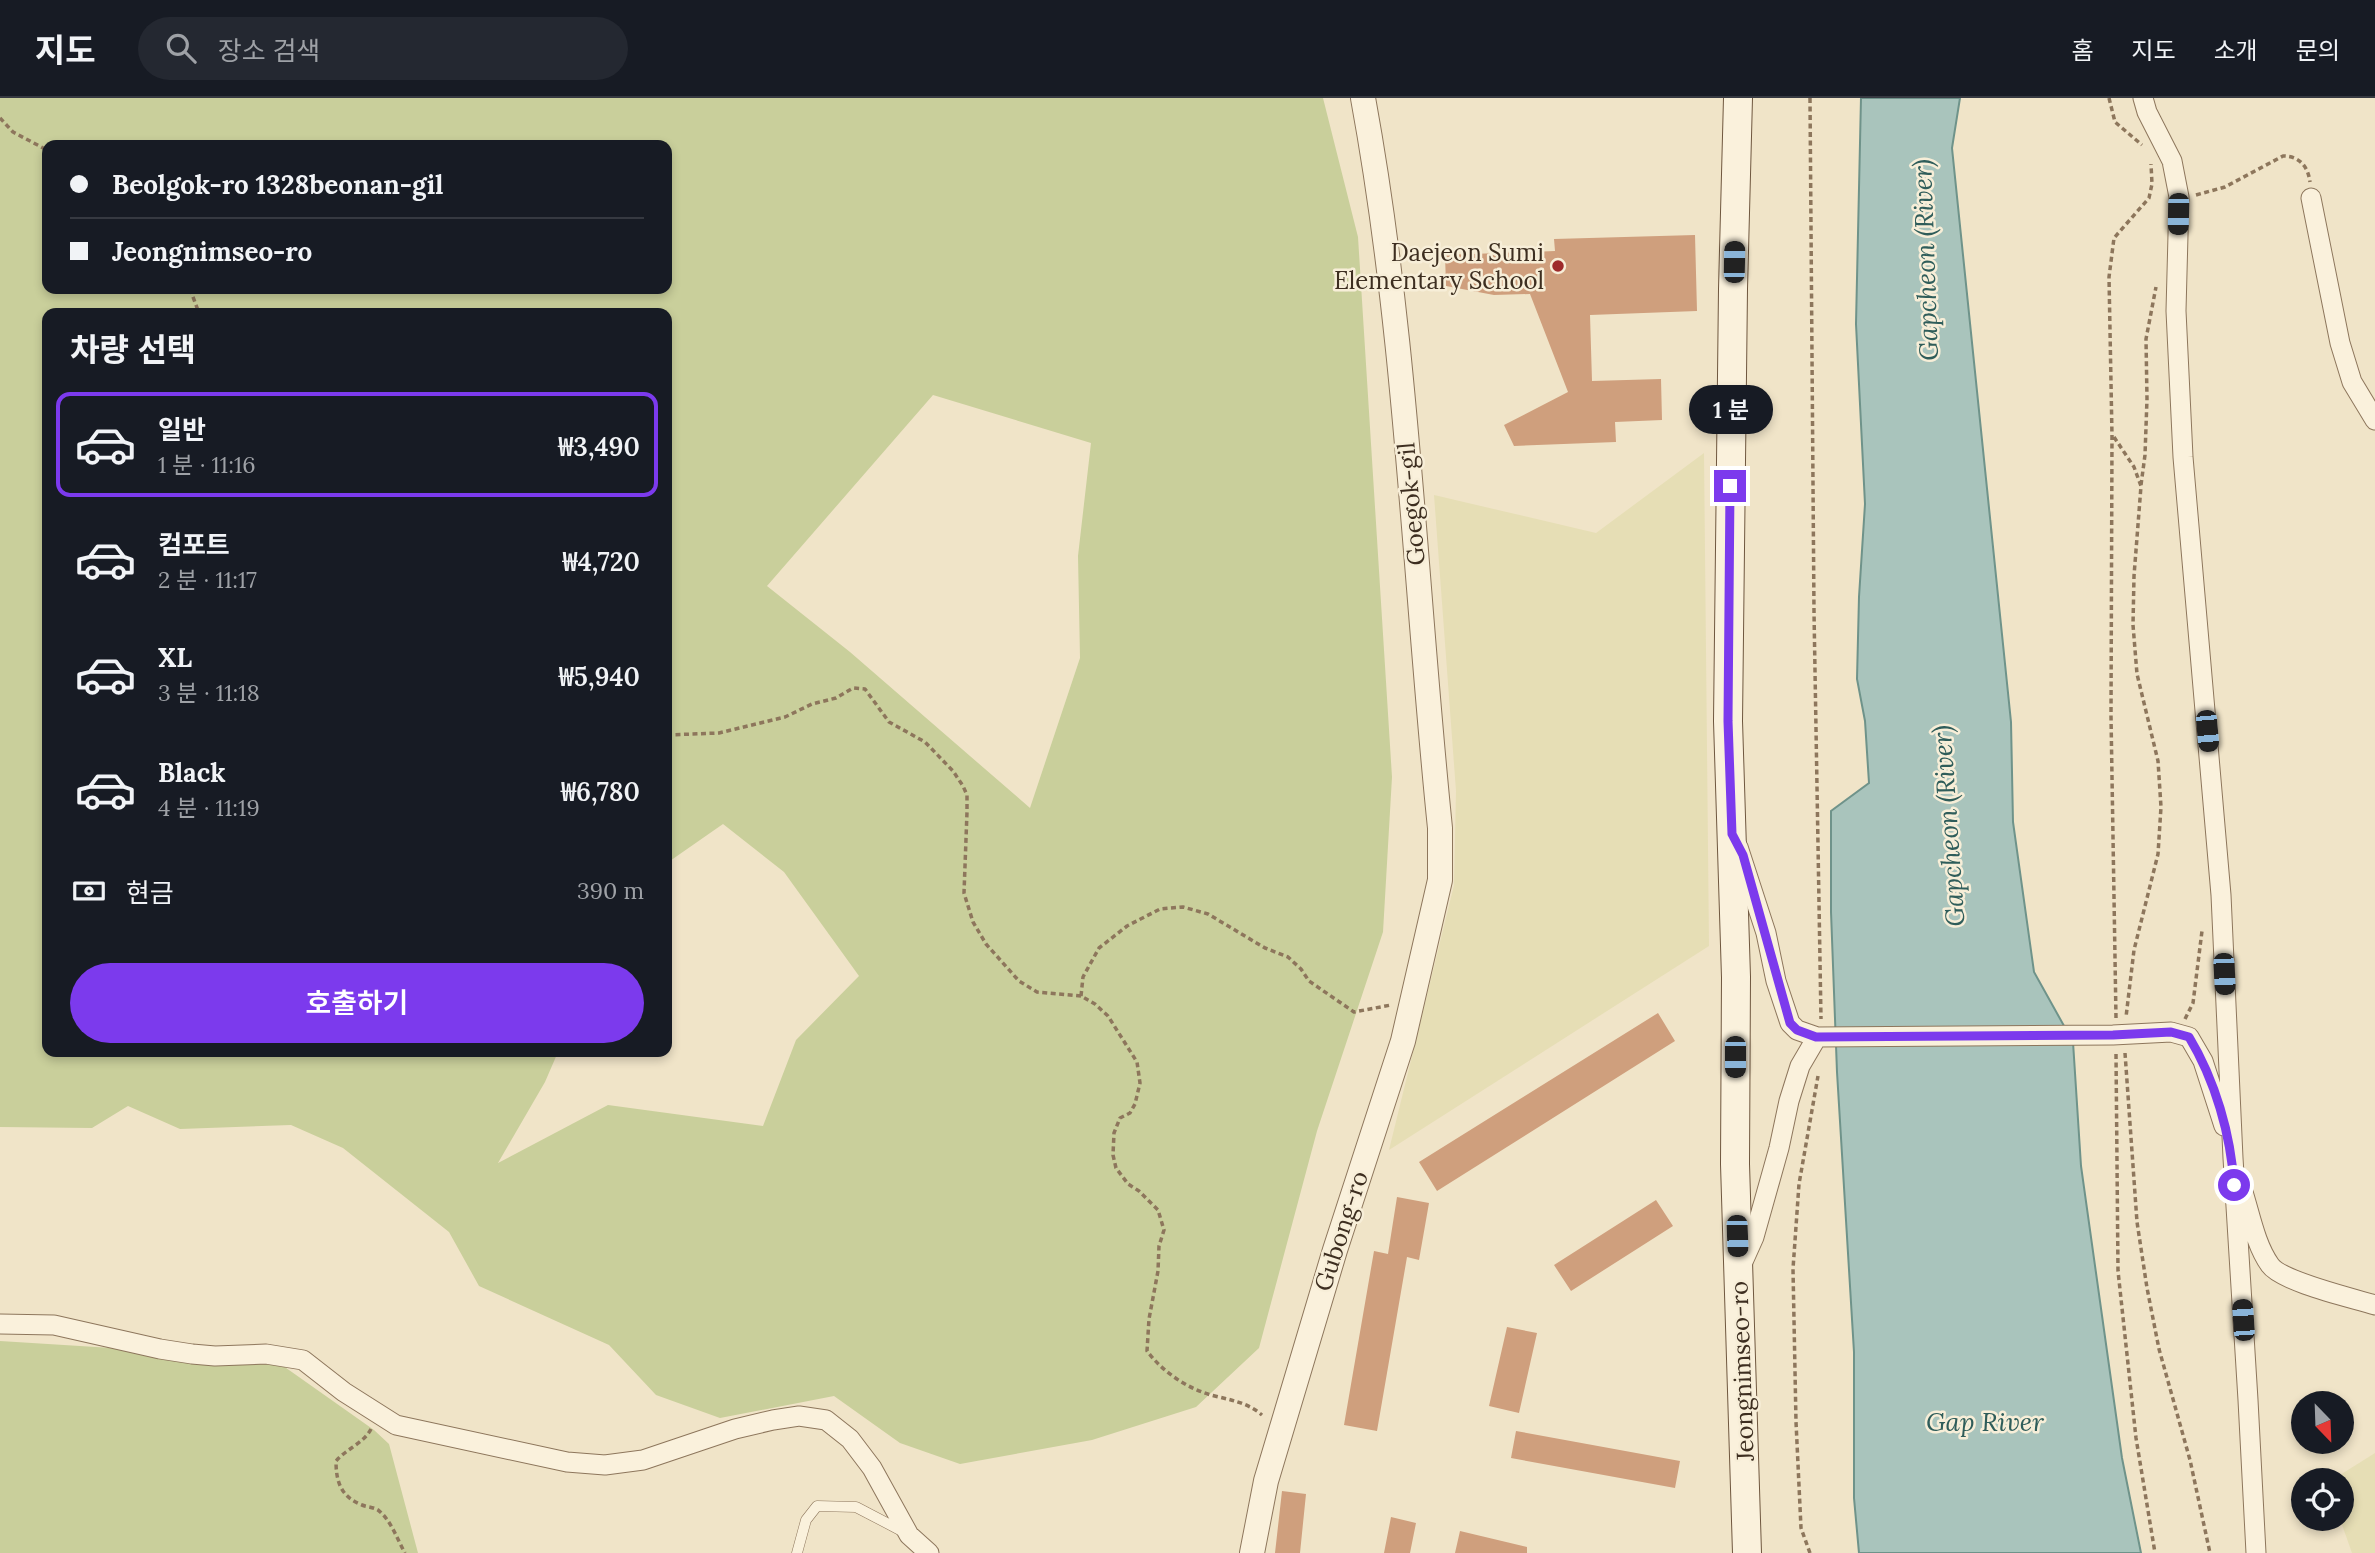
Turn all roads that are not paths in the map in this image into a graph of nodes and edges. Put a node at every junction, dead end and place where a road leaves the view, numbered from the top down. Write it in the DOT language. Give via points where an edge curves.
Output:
graph roads {
  1 [pos="1363,98"];
  2 [pos="1738,98"];
  3 [pos="2143,98"];
  4 [pos="2311,198"];
  5 [pos="2375,420"];
  6 [pos="1732,834"];
  7 [pos="1434,911"];
  8 [pos="1822,1036"];
  9 [pos="2232,1158"];
  10 [pos="1739,1270"];
  11 [pos="2375,1305"];
  12 [pos="0,1324"];
  13 [pos="909,1535"];
  14 [pos="797,1553"];
  15 [pos="929,1553"];
  16 [pos="1252,1553"];
  17 [pos="1747,1553"];
  18 [pos="2256,1553"];
  1 -- 7 [label="street, Goegok-gil" via="1401,385 1440,828 1440,880"];
  2 -- 6 [label="main road, Jeongnimseo-ro" via="1729,558"];
  3 -- 9 [label="street" via="2172,160 2179,197 2176,312 2183,457 2221,895"];
  4 -- 5 [label="street" via="2340,343 2352,383"];
  6 -- 8 [label="street" via="1743,855 1790,1023 1797,1030"];
  6 -- 10 [label="main road, Jeongnimseo-ro"];
  7 -- 16 [label="street, Gubong-ro" via="1403,1041 1266,1481"];
  8 -- 9 [label="street" via="2171,1032 2189,1037 2203,1060"];
  8 -- 10 [label="street" via="1800,1066 1754,1237"];
  9 -- 11 [label="street" via="2271,1267 2296,1281"];
  9 -- 18 [label="street"];
  10 -- 17 [label="main road, Jeongnimseo-ro"];
  12 -- 13 [label="street" via="54,1325 192,1354 267,1354 303,1360 396,1425 567,1462 605,1465 643,1460 774,1420 799,1416 826,1420 872,1468"];
  13 -- 14 [label="lane" via="856,1507 817,1506 806,1520"];
  13 -- 15 [label="street"];
}
